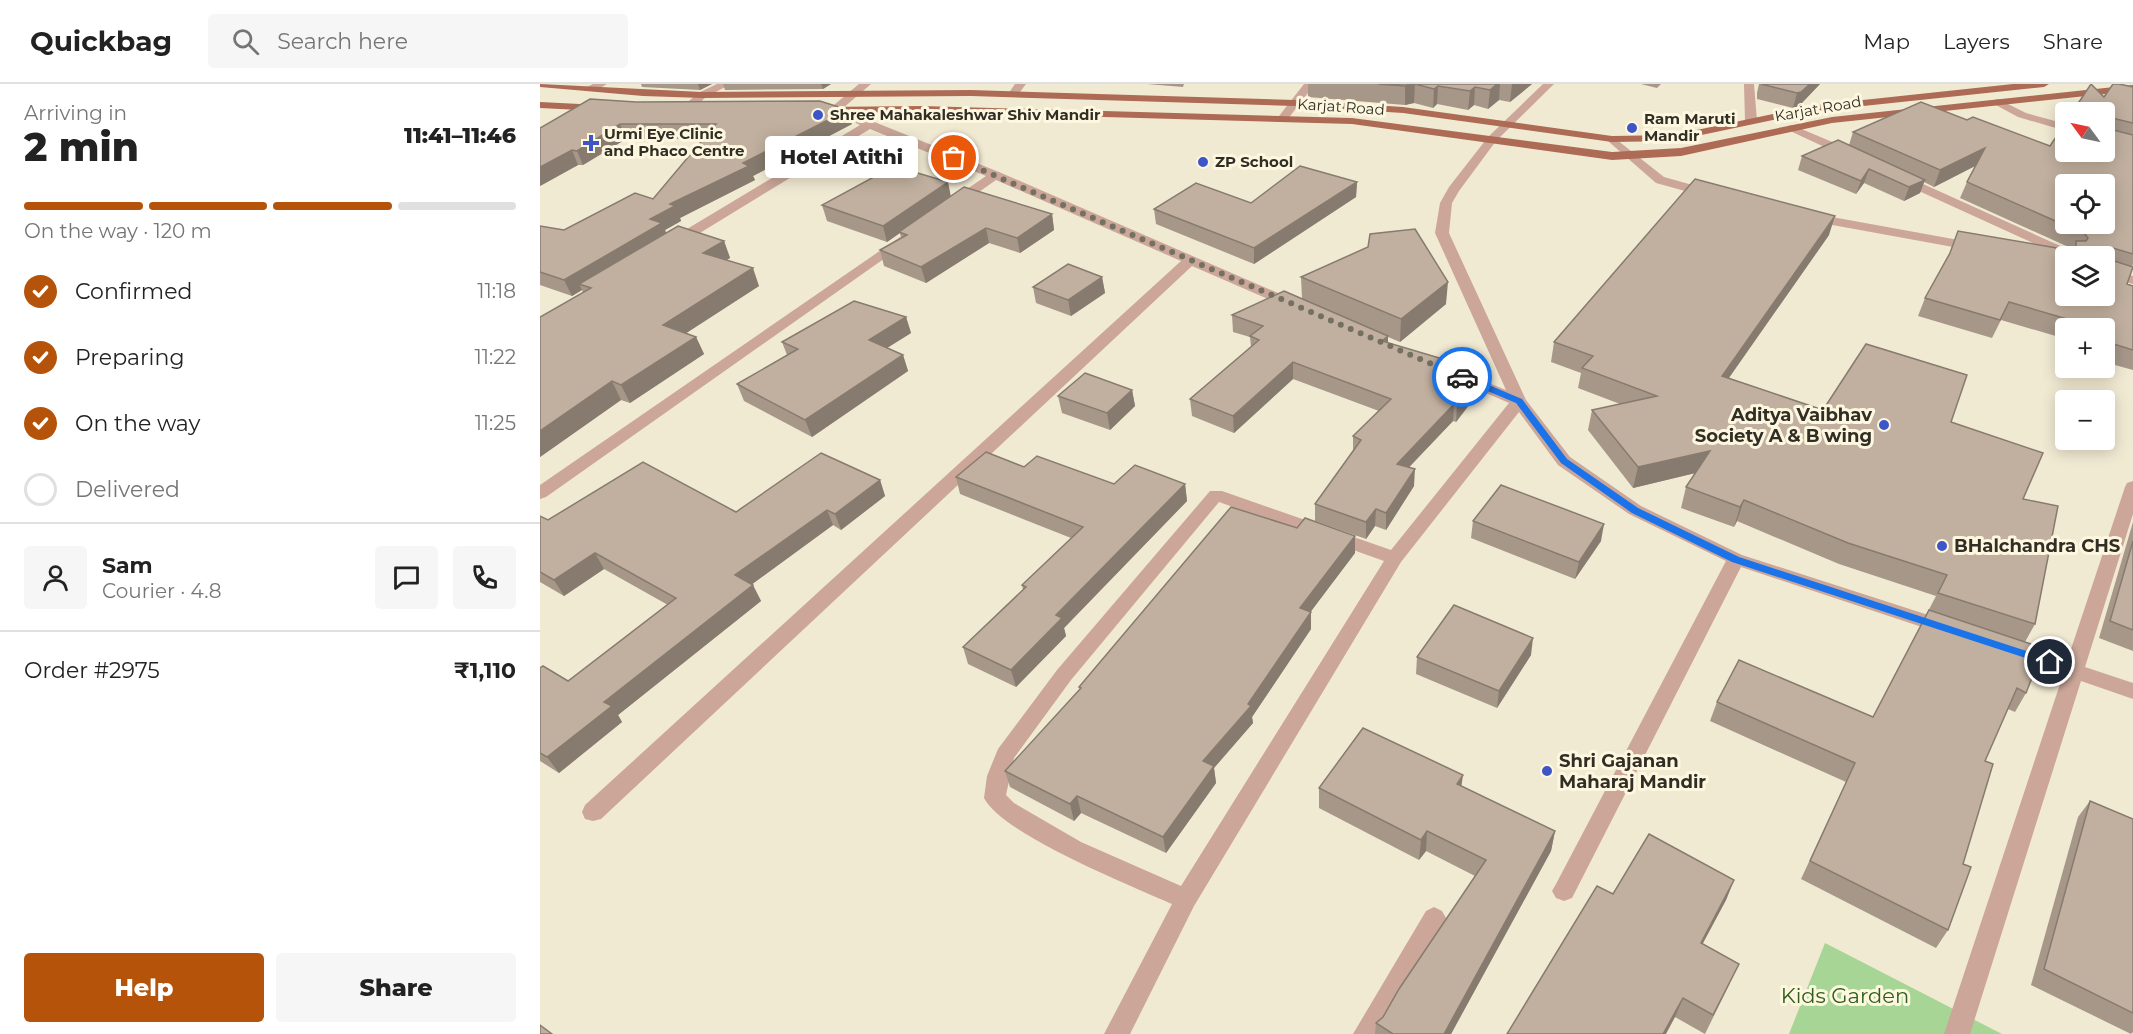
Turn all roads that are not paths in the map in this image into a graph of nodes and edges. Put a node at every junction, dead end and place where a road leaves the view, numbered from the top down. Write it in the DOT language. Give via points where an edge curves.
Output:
graph roads {
  1 [pos="540,84"];
  2 [pos="726,84"];
  3 [pos="1021,84"];
  4 [pos="1310,84"];
  5 [pos="1549,84"];
  6 [pos="1749,84"];
  7 [pos="2044,84"];
  8 [pos="596,86"];
  9 [pos="2125,87"];
  10 [pos="862,89"];
  11 [pos="1013,94"];
  12 [pos="702,95"];
  13 [pos="1998,102"];
  14 [pos="1295,103"];
  15 [pos="540,105"];
  16 [pos="608,109"];
  17 [pos="810,110"];
  18 [pos="834,110"];
  19 [pos="678,111"];
  20 [pos="707,111"];
  21 [pos="1283,118"];
  22 [pos="1751,121"];
  23 [pos="871,123"];
  24 [pos="1509,123"];
  25 [pos="2055,125"];
  26 [pos="1792,128"];
  27 [pos="1612,139"];
  28 [pos="1492,140"];
  29 [pos="1628,155"];
  30 [pos="1865,161"];
  31 [pos="1887,171"];
  32 [pos="995,175"];
  33 [pos="1728,200"];
  34 [pos="947,209"];
  35 [pos="1800,216"];
  36 [pos="908,236"];
  37 [pos="1989,249"];
  38 [pos="2055,249"];
  39 [pos="660,251"];
  40 [pos="2044,259"];
  41 [pos="1190,260"];
  42 [pos="2055,260"];
  43 [pos="2115,274"];
  44 [pos="2133,280"];
  45 [pos="1306,310"];
  46 [pos="1444,369"];
  47 [pos="1519,401"];
  48 [pos="2133,487"];
  49 [pos="540,493"];
  50 [pos="1395,558"];
  51 [pos="1736,559"];
  52 [pos="1960,633"];
  53 [pos="1994,644"];
  54 [pos="2072,670"];
  55 [pos="2133,691"];
  56 [pos="593,812"];
  57 [pos="1564,891"];
  58 [pos="1186,899"];
  59 [pos="1434,918"];
  60 [pos="1117,1034"];
  61 [pos="1366,1034"];
  62 [pos="1957,1034"];
  1 -- 8 [label="main road, Karjat Road"];
  2 -- 12 [label="street"];
  3 -- 11 [label="street"];
  4 -- 14 [label="street"];
  5 -- 24 [label="street"];
  6 -- 22 [label="street"];
  7 -- 22 [label="main road, Karjat Road" via="1816,108"];
  8 -- 12 [label="main road, Karjat Road"];
  9 -- 13 [label="main road, Karjat Road"];
  10 -- 11 [label="main road, Karjat Road"];
  10 -- 12 [label="main road, Karjat Road"];
  10 -- 18 [label="street"];
  11 -- 14 [label="main road, Karjat Road"];
  12 -- 19 [label="street"];
  13 -- 25 [label="street" via="2022,115"];
  13 -- 26 [label="main road, Karjat Road"];
  14 -- 21 [label="street"];
  14 -- 24 [label="main road, Karjat Road" via="1403,110"];
  15 -- 16 [label="main road"];
  17 -- 18 [label="main road, Karjat Road"];
  18 -- 21 [label="main road, Karjat Road"];
  18 -- 23 [label="street"];
  19 -- 20 [label="main road"];
  21 -- 28 [label="main road, Karjat Road" via="1353,121"];
  22 -- 27 [label="main road, Karjat Road" via="1673,138"];
  23 -- 32 [label="street"];
  23 -- 39 [label="street"];
  24 -- 27 [label="main road, Karjat Road"];
  24 -- 28 [label="street"];
  26 -- 29 [label="main road, Karjat Road" via="1714,147"];
  26 -- 30 [label="street"];
  27 -- 29 [label="street"];
  28 -- 29 [label="main road, Karjat Road"];
  28 -- 47 [label="street" via="1446,203 1442,233"];
  29 -- 33 [label="street" via="1660,180"];
  31 -- 38 [label="street"];
  32 -- 34 [label="street"];
  32 -- 41 [label="street"];
  35 -- 37 [label="street"];
  36 -- 49 [label="street"];
  40 -- 42 [label="street"];
  41 -- 45 [label="street"];
  41 -- 56 [label="street"];
  43 -- 44 [label="street"];
  46 -- 47 [label="street"];
  47 -- 50 [label="street"];
  47 -- 51 [label="street" via="1564,461 1635,510"];
  48 -- 54 [label="street"];
  50 -- 58 [label="street"];
  50 -- 58 [label="street" via="1216,495 1064,675 1005,755 995,798 1006,809 1073,849"];
  51 -- 52 [label="street"];
  51 -- 57 [label="street"];
  53 -- 54 [label="street"];
  54 -- 55 [label="street"];
  54 -- 62 [label="street"];
  58 -- 60 [label="street"];
  59 -- 61 [label="street"];
}
